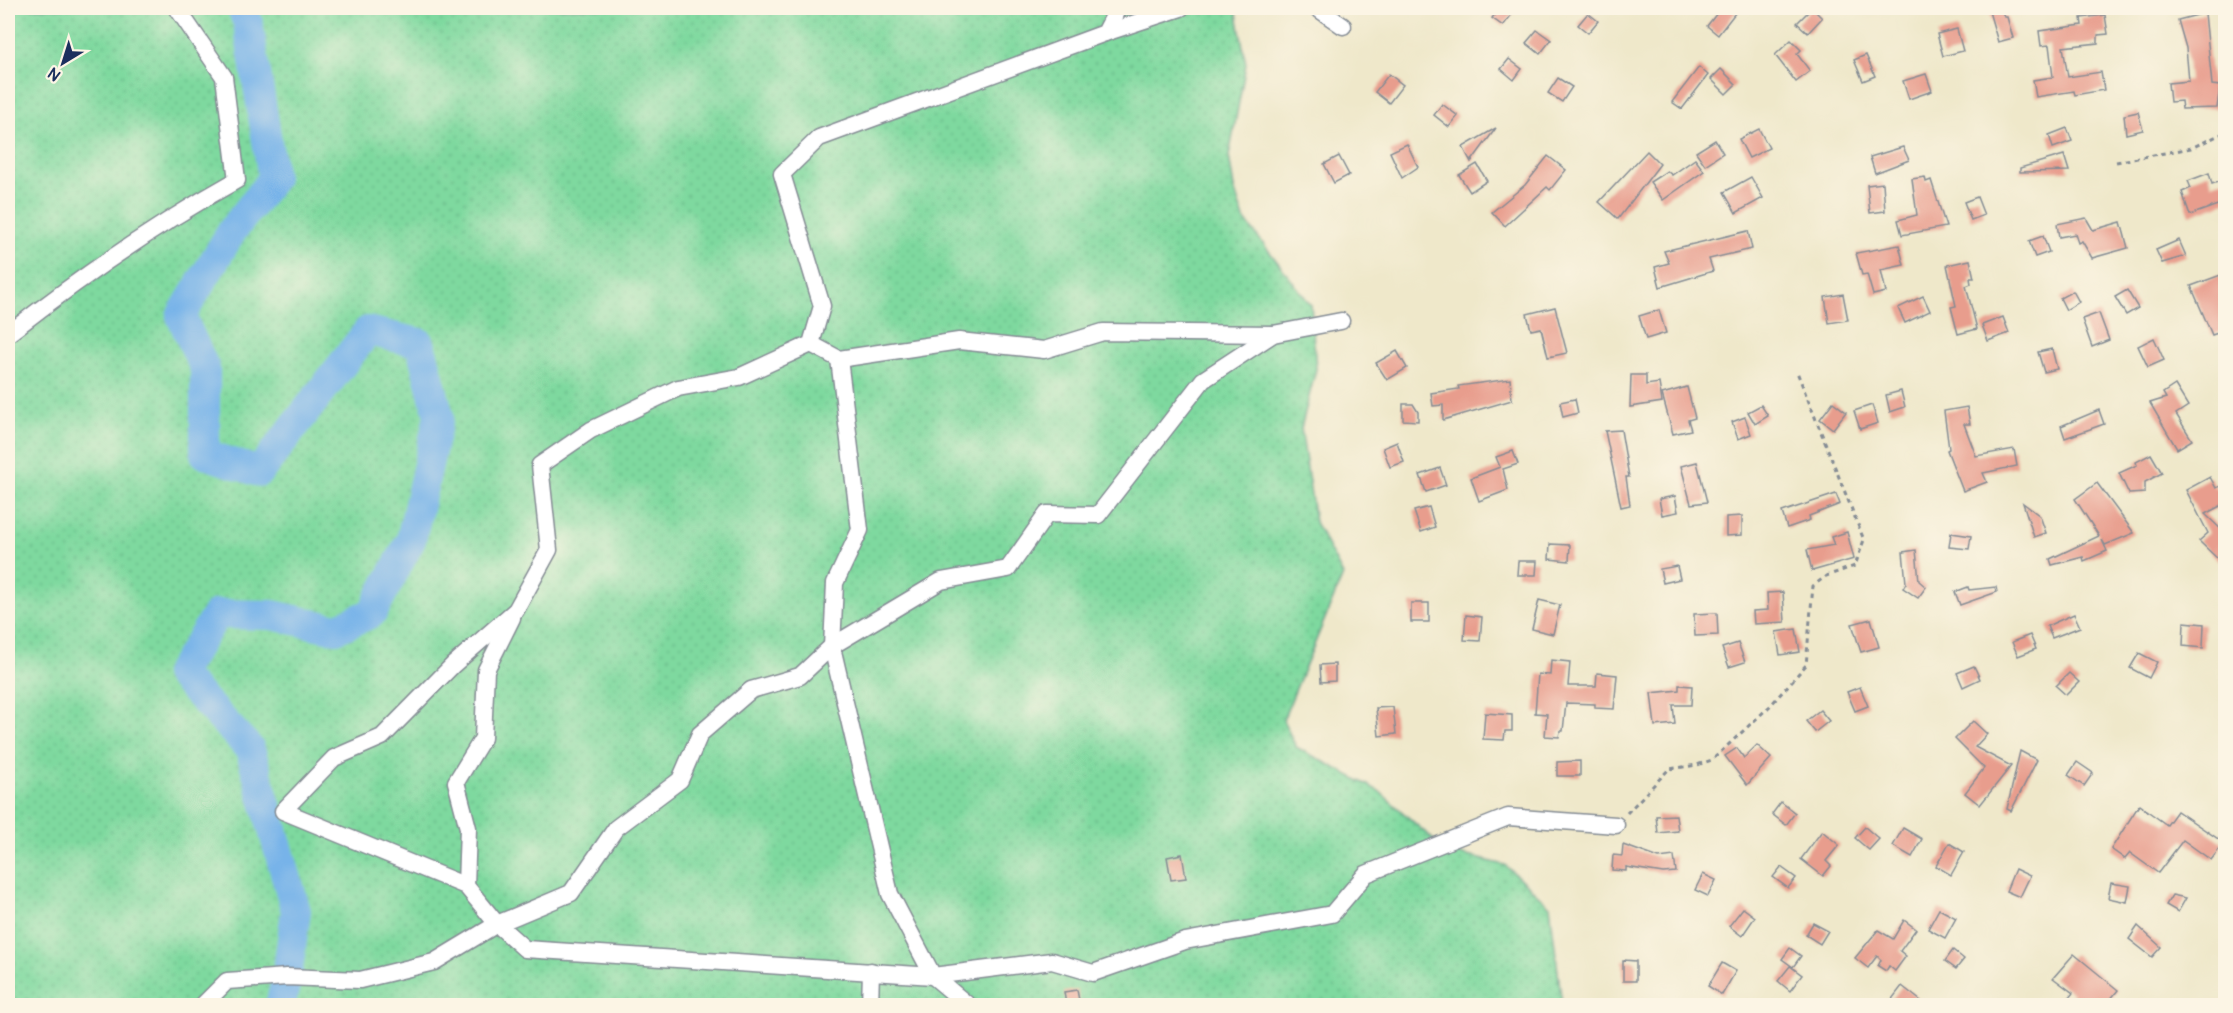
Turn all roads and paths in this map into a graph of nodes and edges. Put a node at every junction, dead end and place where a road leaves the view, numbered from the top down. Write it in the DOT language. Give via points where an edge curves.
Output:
graph roads {
  1 [pos="177,8"];
  2 [pos="1118,8"];
  3 [pos="1181,8"];
  4 [pos="1317,8"];
  5 [pos="1343,26"];
  6 [pos="1105,33"];
  7 [pos="2226,132"];
  8 [pos="2116,162"];
  9 [pos="1341,321"];
  10 [pos="8,334"];
  11 [pos="1273,334"];
  12 [pos="811,344"];
  13 [pos="839,359"];
  14 [pos="1797,372"];
  15 [pos="516,610"];
  16 [pos="832,646"];
  17 [pos="1616,825"];
  18 [pos="466,886"];
  19 [pos="497,924"];
  20 [pos="871,971"];
  21 [pos="933,976"];
  22 [pos="202,1005"];
  23 [pos="870,1005"];
  24 [pos="969,1005"];
  1 -- 10 [label="street" via="224,77 237,180 85,274"];
  2 -- 6 [label="street"];
  3 -- 6 [label="street"];
  4 -- 5 [label="street"];
  6 -- 12 [label="street" via="819,138 782,174 822,306"];
  7 -- 8 [label="path" via="2191,148"];
  9 -- 11 [label="street"];
  11 -- 13 [label="street" via="1103,332 1044,350 959,341"];
  11 -- 16 [label="street" via="1203,380 1098,515 1047,514 1008,569 941,581"];
  12 -- 13 [label="street"];
  12 -- 15 [label="street" via="739,377 678,388 591,430 540,465 549,550"];
  13 -- 16 [label="street" via="860,530 835,583"];
  14 -- 17 [label="path" via="1864,540 1855,567 1826,576 1813,586 1806,665 1770,706 1712,760 1669,769"];
  15 -- 18 [label="street" via="486,670 483,738 456,782 468,828"];
  15 -- 18 [label="street" via="453,665 382,737 334,758 283,811"];
  16 -- 19 [label="street" via="800,676 751,690 700,734 680,780 616,828 571,893"];
  16 -- 21 [label="street" via="890,894"];
  17 -- 21 [label="street" via="1508,817 1366,874 1332,914 1185,941 1093,973 1052,961"];
  18 -- 19 [label="street"];
  19 -- 20 [label="street" via="525,950"];
  19 -- 22 [label="street" via="434,962 360,980 287,977 227,981"];
  20 -- 21 [label="street"];
  20 -- 23 [label="street"];
  21 -- 24 [label="street"];
}
